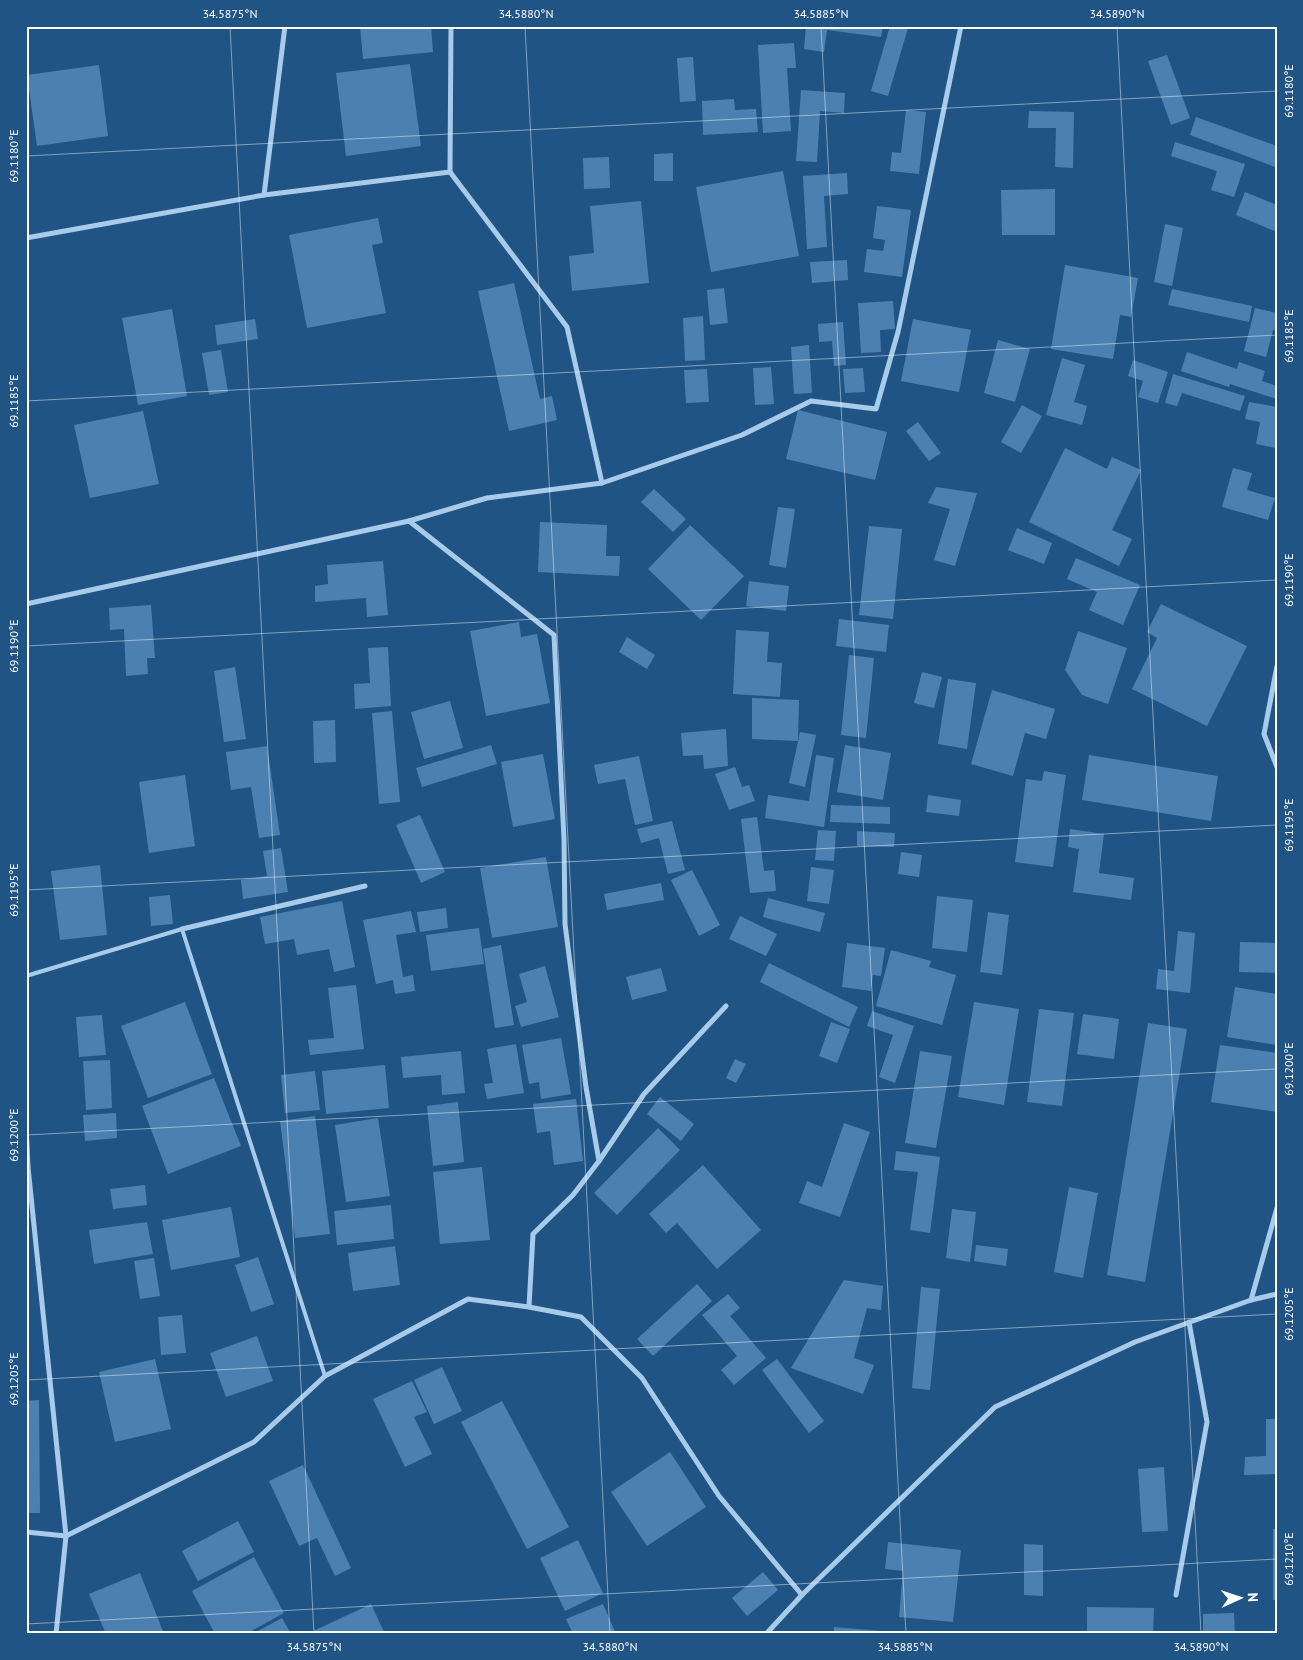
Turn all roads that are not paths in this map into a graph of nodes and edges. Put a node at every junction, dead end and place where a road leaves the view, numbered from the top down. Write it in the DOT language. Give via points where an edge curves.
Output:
graph roads {
  1 [pos="285,26"];
  2 [pos="450,26"];
  3 [pos="961,26"];
  4 [pos="450,172"];
  5 [pos="264,195"];
  6 [pos="26,238"];
  7 [pos="602,483"];
  8 [pos="409,521"];
  9 [pos="26,604"];
  10 [pos="1277,666"];
  11 [pos="1277,767"];
  12 [pos="365,886"];
  13 [pos="182,929"];
  14 [pos="26,976"];
  15 [pos="726,1006"];
  16 [pos="26,1124"];
  17 [pos="598,1161"];
  18 [pos="27,1167"];
  19 [pos="1277,1208"];
  20 [pos="1277,1294"];
  21 [pos="1251,1300"];
  22 [pos="529,1307"];
  23 [pos="1189,1322"];
  24 [pos="325,1376"];
  25 [pos="26,1532"];
  26 [pos="66,1536"];
  27 [pos="802,1595"];
  28 [pos="1176,1595"];
  29 [pos="56,1634"];
  30 [pos="766,1634"];
  1 -- 5 [label="street"];
  2 -- 4 [label="street"];
  3 -- 7 [label="street" via="898,332 876,409 811,401 742,436"];
  4 -- 5 [label="street"];
  4 -- 7 [label="street" via="567,327"];
  5 -- 6 [label="street"];
  7 -- 8 [label="street" via="488,498"];
  8 -- 9 [label="street"];
  8 -- 17 [label="street" via="554,635 565,924"];
  10 -- 11 [label="street" via="1264,734"];
  12 -- 13 [label="street"];
  13 -- 14 [label="lane"];
  13 -- 24 [label="lane"];
  15 -- 17 [label="street" via="644,1094"];
  16 -- 18 [label="street"];
  17 -- 22 [label="street" via="573,1195 532,1234"];
  18 -- 26 [label="street"];
  19 -- 21 [label="street"];
  20 -- 21 [label="street"];
  21 -- 23 [label="street"];
  22 -- 24 [label="street" via="468,1299"];
  22 -- 27 [label="street" via="581,1317 642,1378 719,1496"];
  23 -- 27 [label="street" via="1134,1342 995,1406"];
  23 -- 28 [label="street" via="1207,1422"];
  24 -- 26 [label="street" via="254,1442"];
  25 -- 26 [label="street"];
  26 -- 29 [label="street"];
  27 -- 30 [label="street"];
}
